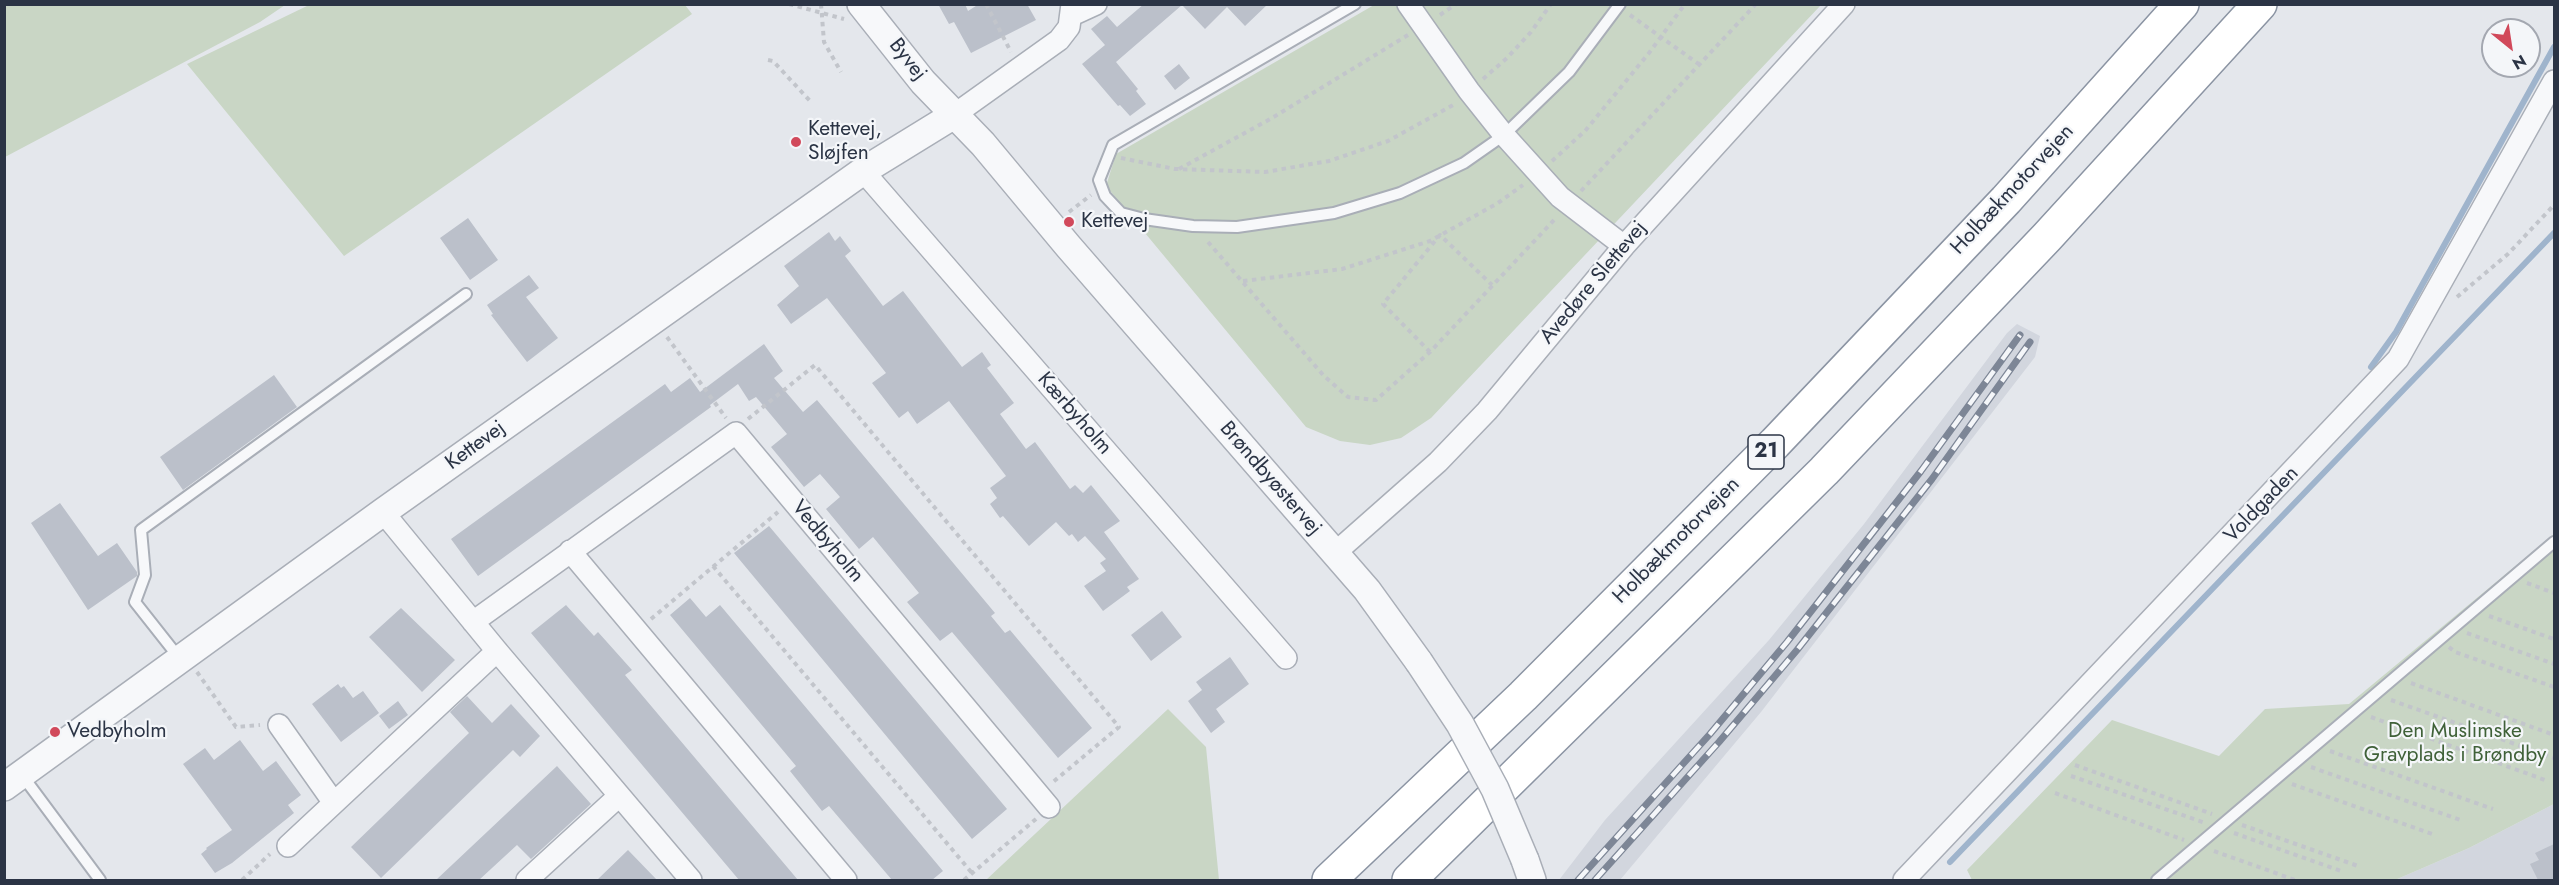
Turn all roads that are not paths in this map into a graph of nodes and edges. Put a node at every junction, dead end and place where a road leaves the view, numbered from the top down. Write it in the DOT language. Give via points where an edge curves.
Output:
graph roads {
  1 [pos="861,4"];
  2 [pos="1096,4"];
  3 [pos="1355,4"];
  4 [pos="1408,4"];
  5 [pos="1844,4"];
  6 [pos="2182,4"];
  7 [pos="2260,4"];
  8 [pos="1619,5"];
  9 [pos="1072,10"];
  10 [pos="2554,81"];
  11 [pos="954,114"];
  12 [pos="1504,135"];
  13 [pos="863,171"];
  14 [pos="1624,246"];
  15 [pos="466,294"];
  16 [pos="383,512"];
  17 [pos="2554,542"];
  18 [pos="570,551"];
  19 [pos="1335,553"];
  20 [pos="473,622"];
  21 [pos="497,651"];
  22 [pos="183,657"];
  23 [pos="1286,658"];
  24 [pos="279,724"];
  25 [pos="13,781"];
  26 [pos="619,796"];
  27 [pos="1043,801"];
  28 [pos="334,803"];
  29 [pos="288,846"];
  30 [pos="1528,870"];
  31 [pos="100,880"];
  32 [pos="527,880"];
  33 [pos="691,880"];
  34 [pos="846,880"];
  35 [pos="1329,880"];
  36 [pos="1409,880"];
  37 [pos="1904,880"];
  38 [pos="2157,880"];
  1 -- 11 [label="street, Byvej" via="923,82"];
  2 -- 9 [label="street"];
  3 -- 12 [label="lane" via="1113,145 1099,180 1105,196 1121,213 1193,226 1237,227 1334,213 1400,193 1464,163"];
  4 -- 12 [label="street"];
  5 -- 14 [label="street, Avedøre Slettevej"];
  6 -- 35 [label="highway, Holbækmotorvejen / 21" via="2006,200 1775,443 1523,696"];
  7 -- 36 [label="highway, 21" via="2047,237 1824,471"];
  8 -- 12 [label="lane" via="1569,72"];
  9 -- 11 [label="street" via="1065,34 1059,40"];
  10 -- 37 [label="street, Voldgaden" via="2398,359"];
  11 -- 13 [label="street, Kettevej"];
  11 -- 19 [label="street, Brøndbyøstervej"];
  12 -- 14 [label="street" via="1569,204"];
  13 -- 16 [label="street, Kettevej"];
  13 -- 23 [label="street, Kærbyholm"];
  14 -- 19 [label="street, Avedøre Slettevej" via="1487,411 1438,462"];
  15 -- 22 [label="lane" via="141,530 144,574 135,602"];
  16 -- 20 [label="street"];
  16 -- 22 [label="street, Kettevej"];
  17 -- 38 [label="lane"];
  18 -- 20 [label="street"];
  18 -- 27 [label="street, Vedbyholm" via="736,433"];
  18 -- 34 [label="street"];
  19 -- 30 [label="street, Brøndbyøstervej, bridge" via="1367,590 1460,724 1495,789"];
  20 -- 21 [label="street"];
  21 -- 26 [label="street"];
  21 -- 28 [label="street"];
  22 -- 25 [label="street, Kettevej"];
  24 -- 28 [label="street"];
  25 -- 31 [label="lane"];
  26 -- 32 [label="street"];
  26 -- 33 [label="street"];
  28 -- 29 [label="street"];
}
